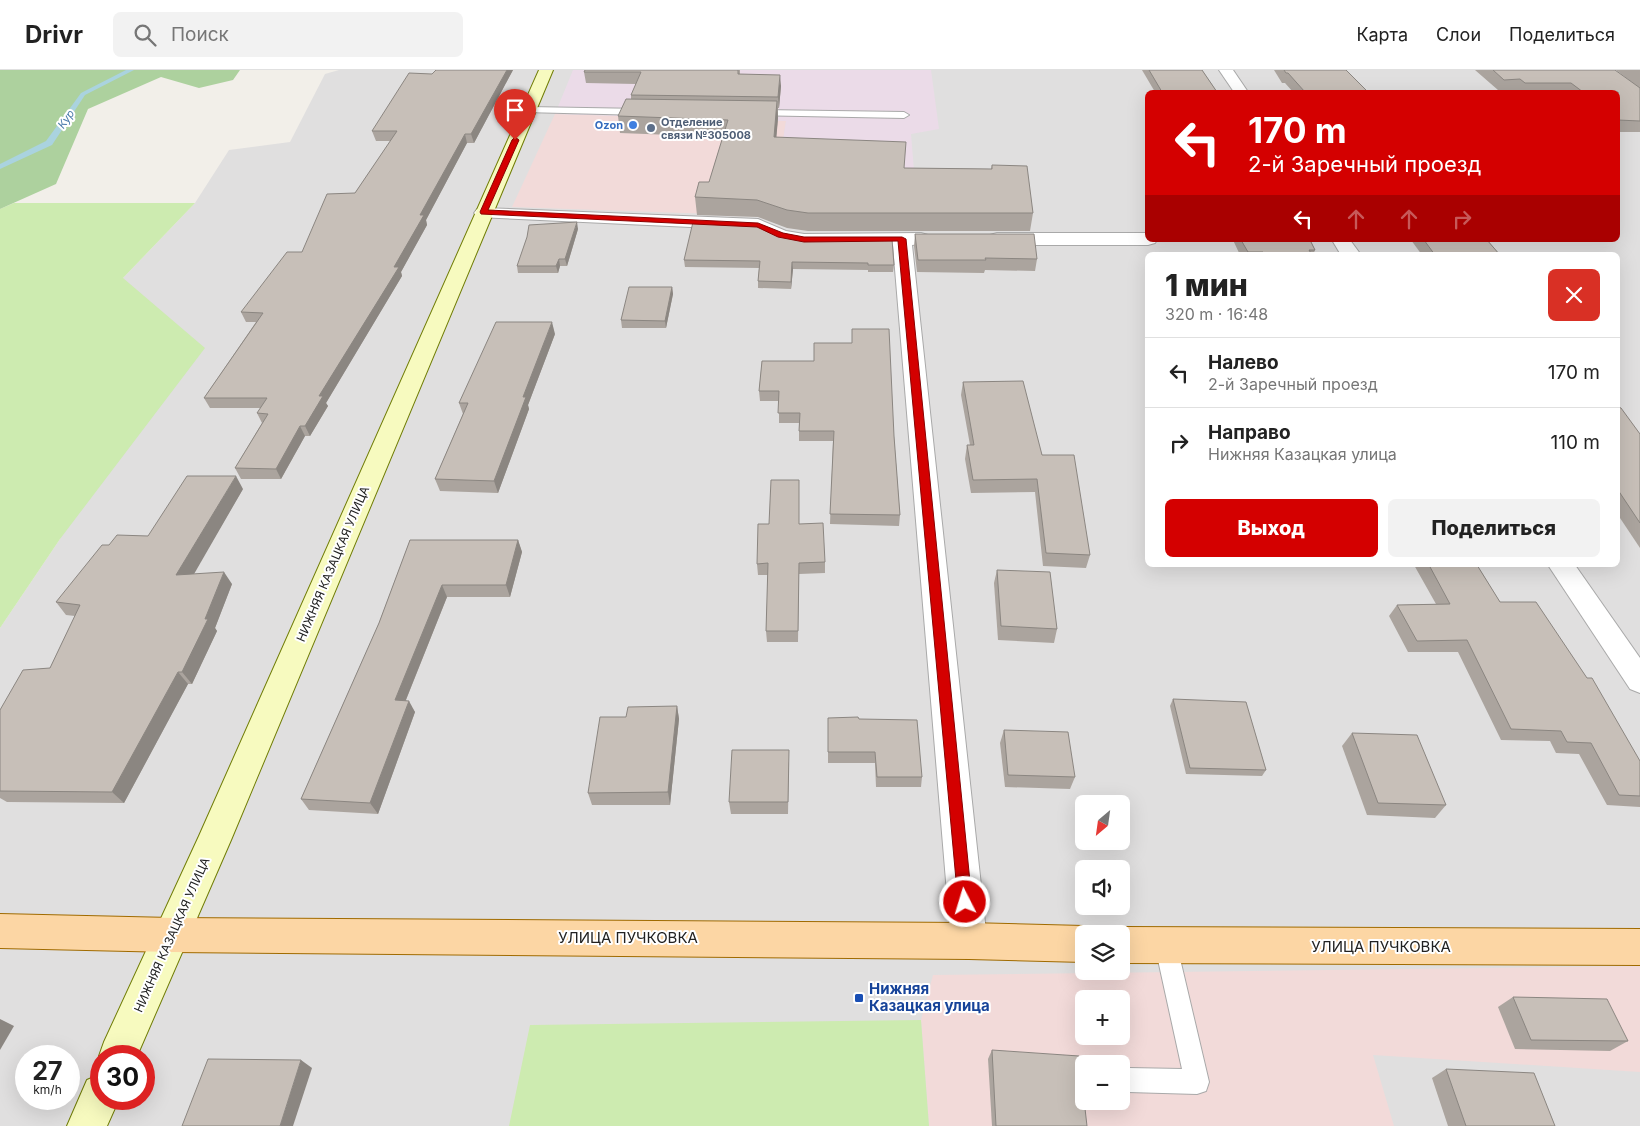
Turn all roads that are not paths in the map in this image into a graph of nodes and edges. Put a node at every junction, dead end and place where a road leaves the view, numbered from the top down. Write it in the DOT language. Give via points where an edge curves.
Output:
graph roads {
  1 [pos="546,70"];
  2 [pos="1226,70"];
  3 [pos="1240,90"];
  4 [pos="528,110"];
  5 [pos="657,112"];
  6 [pos="746,113"];
  7 [pos="904,115"];
  8 [pos="483,212"];
  9 [pos="902,239"];
  10 [pos="941,239"];
  11 [pos="980,239"];
  12 [pos="1145,239"];
  13 [pos="1562,567"];
  14 [pos="1640,681"];
  15 [pos="0,931"];
  16 [pos="172,935"];
  17 [pos="969,941"];
  18 [pos="1075,944"];
  19 [pos="1130,945"];
  20 [pos="1166,946"];
  21 [pos="1640,947"];
  22 [pos="123,1045"];
  23 [pos="1130,1080"];
  24 [pos="94,1110"];
  25 [pos="87,1126"];
  1 -- 4 [label="street, НИЖНЯЯ КАЗАЦКАЯ УЛИЦА"];
  2 -- 3 [label="street"];
  4 -- 5 [label="lane"];
  4 -- 8 [label="street, НИЖНЯЯ КАЗАЦКАЯ УЛИЦА"];
  6 -- 7 [label="lane"];
  8 -- 9 [label="street" via="758,225 780,235 804,240"];
  8 -- 16 [label="street, НИЖНЯЯ КАЗАЦКАЯ УЛИЦА"];
  9 -- 10 [label="street"];
  9 -- 17 [label="street"];
  11 -- 12 [label="street"];
  13 -- 14 [label="street"];
  15 -- 16 [label="main road, УЛИЦА ПУЧКОВКА"];
  16 -- 17 [label="main road, УЛИЦА ПУЧКОВКА"];
  16 -- 22 [label="street, НИЖНЯЯ КАЗАЦКАЯ УЛИЦА"];
  17 -- 18 [label="main road, УЛИЦА ПУЧКОВКА"];
  19 -- 20 [label="main road, УЛИЦА ПУЧКОВКА"];
  20 -- 21 [label="main road, УЛИЦА ПУЧКОВКА"];
  20 -- 23 [label="lane" via="1197,1082"];
  24 -- 25 [label="street"];
}
